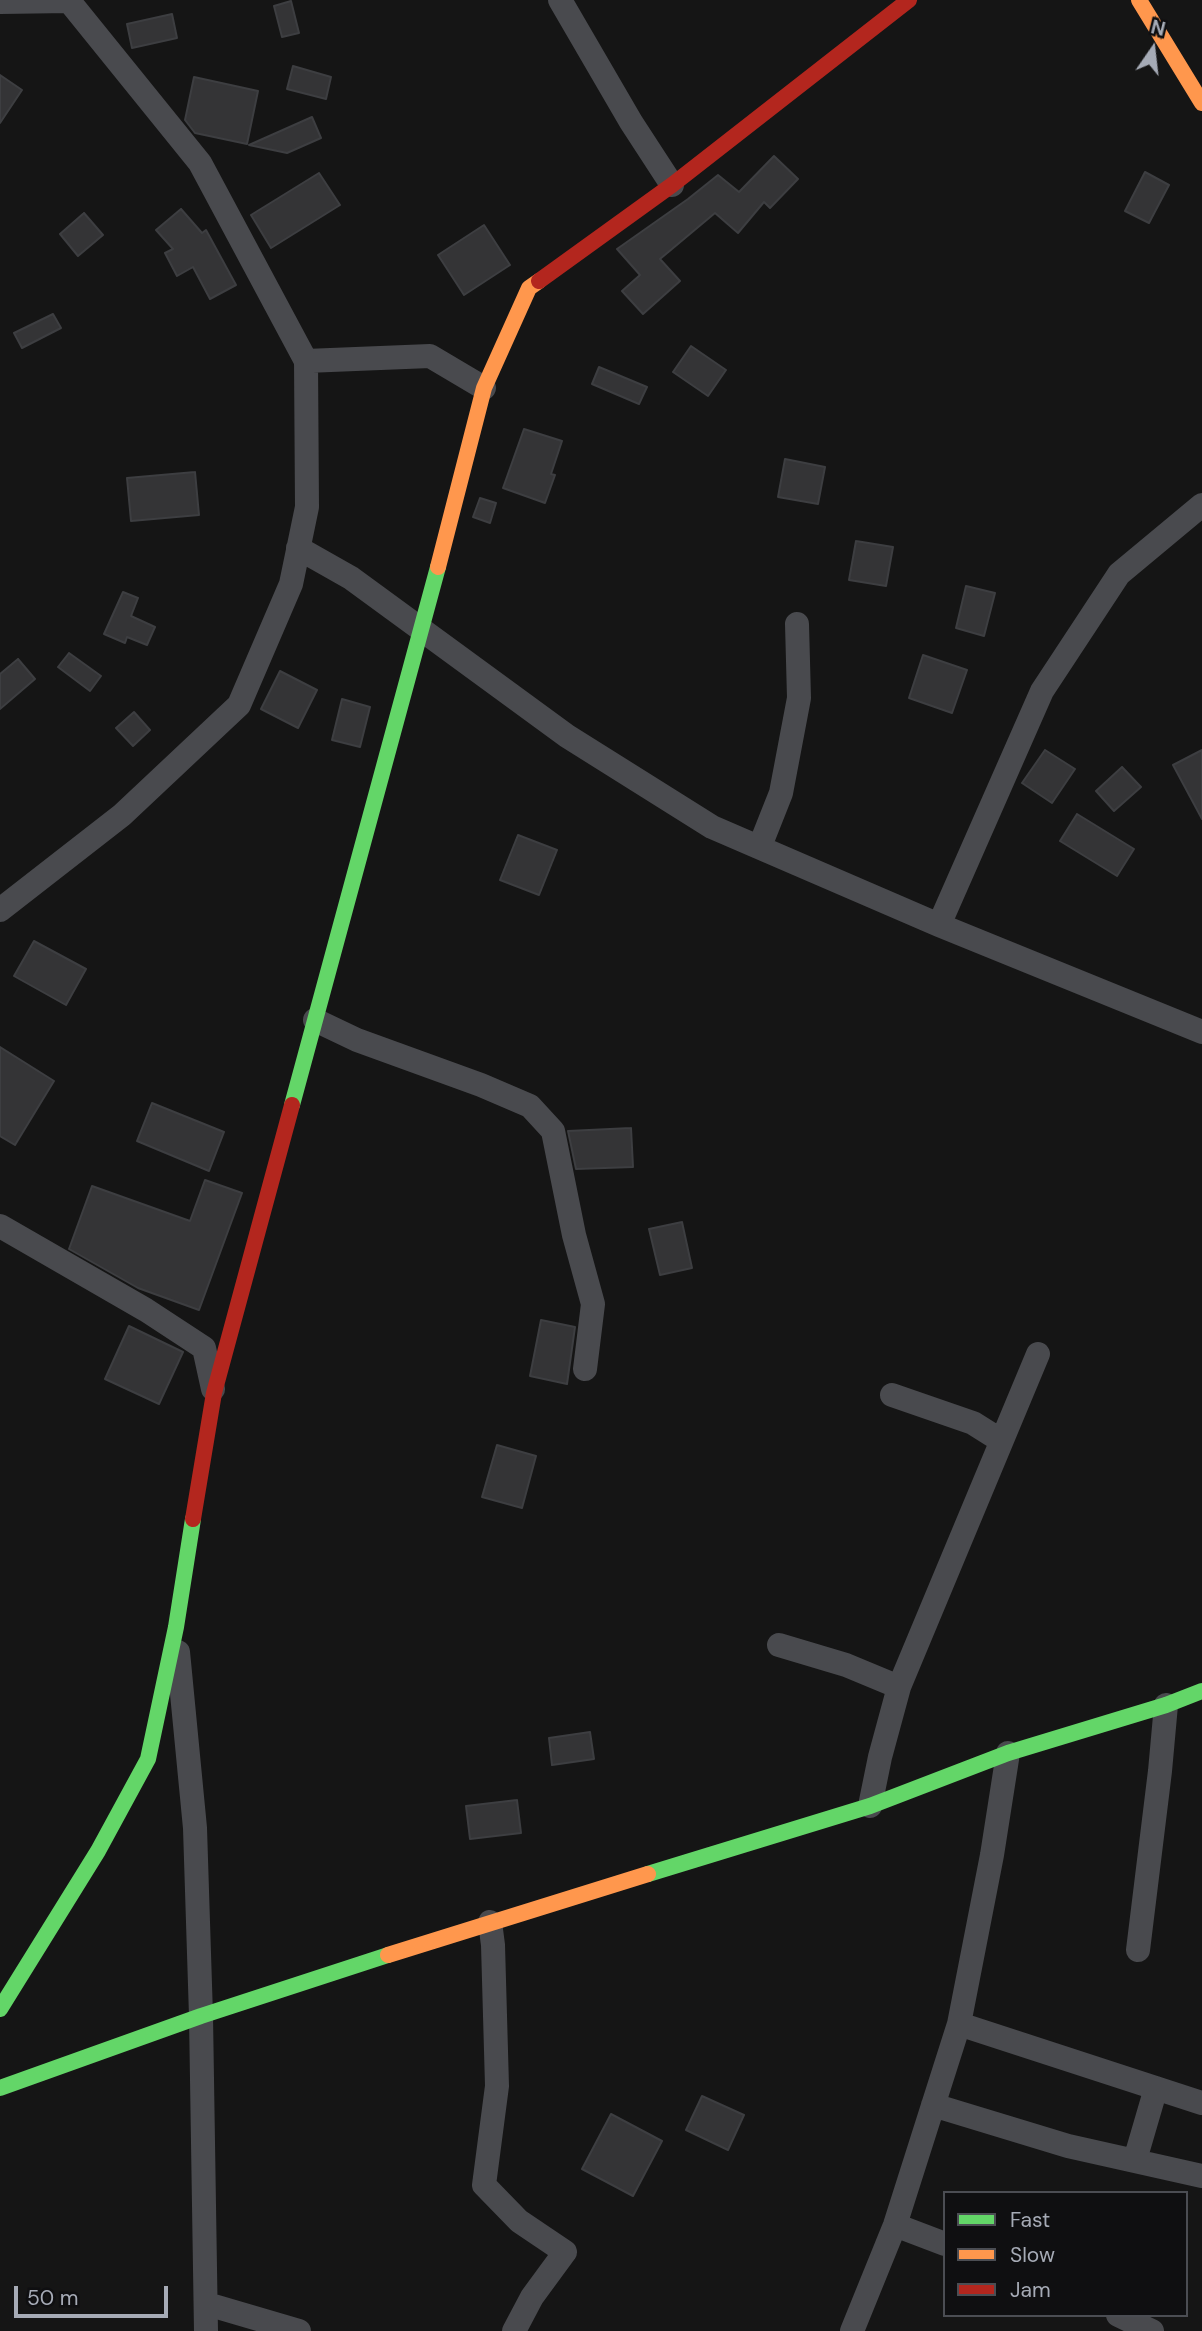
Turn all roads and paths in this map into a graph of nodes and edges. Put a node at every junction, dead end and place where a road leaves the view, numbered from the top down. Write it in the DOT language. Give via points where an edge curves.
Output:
graph roads {
  1 [pos="70,0"];
  2 [pos="560,0"];
  3 [pos="909,0"];
  4 [pos="1139,0"];
  5 [pos="0,2"];
  6 [pos="1202,103"];
  7 [pos="672,185"];
  8 [pos="306,361"];
  9 [pos="484,387"];
  10 [pos="1202,505"];
  11 [pos="298,548"];
  12 [pos="797,624"];
  13 [pos="422,629"];
  14 [pos="760,846"];
  15 [pos="0,910"];
  16 [pos="939,925"];
  17 [pos="315,1020"];
  18 [pos="1202,1032"];
  19 [pos="0,1226"];
  20 [pos="1038,1354"];
  21 [pos="585,1369"];
  22 [pos="214,1393"];
  23 [pos="892,1395"];
  24 [pos="1000,1440"];
  25 [pos="176,1627"];
  26 [pos="779,1645"];
  27 [pos="899,1687"];
  28 [pos="1202,1691"];
  29 [pos="1166,1705"];
  30 [pos="1008,1753"];
  31 [pos="870,1806"];
  32 [pos="490,1922"];
  33 [pos="1138,1950"];
  34 [pos="0,2009"];
  35 [pos="201,2016"];
  36 [pos="958,2024"];
  37 [pos="0,2088"];
  38 [pos="1156,2088"];
  39 [pos="1202,2102"];
  40 [pos="933,2105"];
  41 [pos="1135,2160"];
  42 [pos="1202,2176"];
  43 [pos="895,2225"];
  44 [pos="943,2243"];
  45 [pos="207,2304"];
  46 [pos="1122,2317"];
  47 [pos="206,2331"];
  48 [pos="299,2331"];
  49 [pos="514,2331"];
  50 [pos="852,2331"];
  51 [pos="1152,2331"];
  1 -- 5 [label="street"];
  1 -- 8 [label="street" via="200,163"];
  2 -- 7 [label="street"];
  3 -- 7 [label="street"];
  4 -- 6 [label="street"];
  7 -- 9 [label="street" via="529,288"];
  8 -- 9 [label="street" via="430,356"];
  8 -- 11 [label="street" via="307,508"];
  9 -- 13 [label="street"];
  10 -- 16 [label="street" via="1119,574 1042,691"];
  11 -- 13 [label="street" via="351,578"];
  11 -- 15 [label="street" via="291,584 239,705 122,815"];
  12 -- 14 [label="street" via="799,698 781,793"];
  13 -- 14 [label="street" via="567,736 712,827"];
  13 -- 17 [label="street"];
  14 -- 16 [label="street"];
  16 -- 18 [label="street"];
  17 -- 21 [label="street" via="530,1106 553,1131 573,1236 593,1304"];
  17 -- 22 [label="street"];
  19 -- 22 [label="street" via="204,1348"];
  20 -- 24 [label="street"];
  22 -- 25 [label="street"];
  23 -- 24 [label="street" via="973,1423"];
  24 -- 27 [label="street"];
  25 -- 34 [label="street" via="148,1759 98,1851"];
  25 -- 35 [label="street" via="195,1828"];
  26 -- 27 [label="street"];
  27 -- 31 [label="street"];
  28 -- 29 [label="street"];
  29 -- 30 [label="street"];
  29 -- 33 [label="street"];
  30 -- 31 [label="street"];
  30 -- 36 [label="street"];
  31 -- 32 [label="street"];
  32 -- 35 [label="street"];
  32 -- 49 [label="street" via="497,2087 484,2185 519,2221 565,2252"];
  35 -- 37 [label="street"];
  35 -- 45 [label="street"];
  36 -- 38 [label="street"];
  36 -- 40 [label="street"];
  38 -- 39 [label="street"];
  38 -- 41 [label="street"];
  40 -- 41 [label="street" via="1068,2146"];
  40 -- 43 [label="street"];
  41 -- 42 [label="street"];
  43 -- 44 [label="street"];
  43 -- 50 [label="street"];
  45 -- 47 [label="street"];
  45 -- 48 [label="street"];
  46 -- 51 [label="street"];
}
